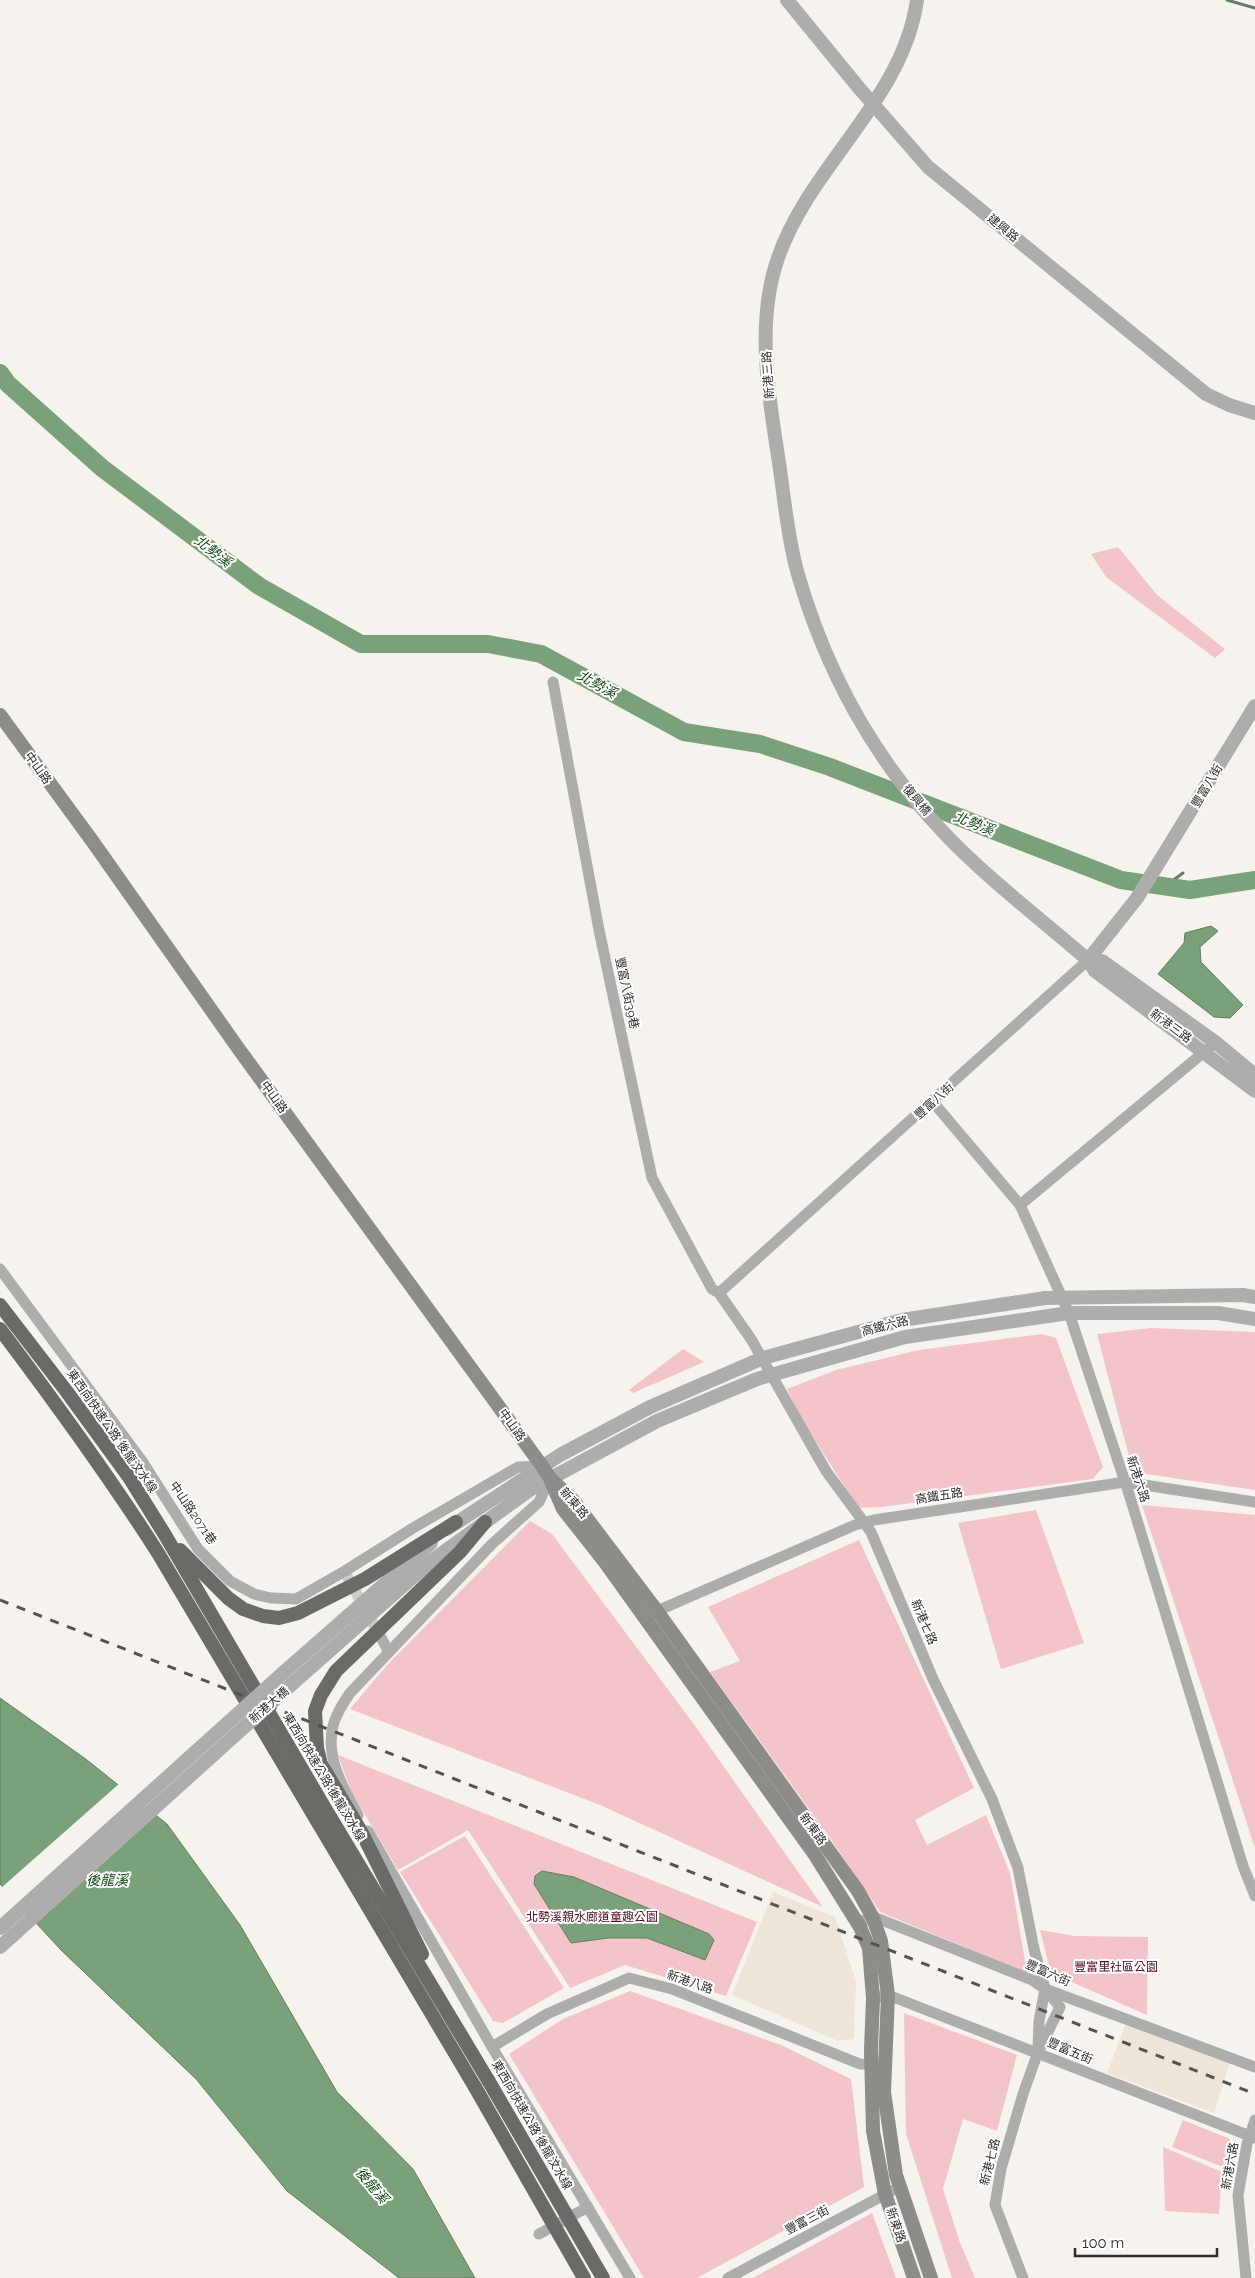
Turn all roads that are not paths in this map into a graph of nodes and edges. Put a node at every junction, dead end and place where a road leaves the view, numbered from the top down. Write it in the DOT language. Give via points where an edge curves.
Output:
graph roads {
  1 [pos="787,0"];
  2 [pos="917,0"];
  3 [pos="874,103"];
  4 [pos="1255,413"];
  5 [pos="553,682"];
  6 [pos="1255,706"];
  7 [pos="0,715"];
  8 [pos="888,766"];
  9 [pos="946,835"];
  10 [pos="1088,960"];
  11 [pos="1215,1042"];
  12 [pos="1205,1052"];
  13 [pos="1255,1074"];
  14 [pos="1255,1091"];
  15 [pos="933,1102"];
  16 [pos="1020,1205"];
  17 [pos="0,1269"];
  18 [pos="719,1293"];
  19 [pos="1061,1296"];
  20 [pos="1255,1297"];
  21 [pos="0,1305"];
  22 [pos="1069,1313"];
  23 [pos="1255,1319"];
  24 [pos="0,1329"];
  25 [pos="762,1358"];
  26 [pos="772,1375"];
  27 [pos="546,1472"];
  28 [pos="1125,1482"];
  29 [pos="1255,1502"];
  30 [pos="456,1522"];
  31 [pos="485,1522"];
  32 [pos="864,1522"];
  33 [pos="165,1536"];
  34 [pos="651,1614"];
  35 [pos="379,1634"];
  36 [pos="389,1652"];
  37 [pos="1255,1896"];
  38 [pos="873,1918"];
  39 [pos="857,1921"];
  40 [pos="0,1928"];
  41 [pos="0,1946"];
  42 [pos="1045,1988"];
  43 [pos="888,1995"];
  44 [pos="873,1998"];
  45 [pos="492,2047"];
  46 [pos="470,2051"];
  47 [pos="1038,2052"];
  48 [pos="878,2065"];
  49 [pos="1255,2067"];
  50 [pos="1255,2120"];
  51 [pos="1252,2137"];
  52 [pos="899,2187"];
  53 [pos="885,2194"];
  54 [pos="588,2207"];
  55 [pos="539,2234"];
  56 [pos="584,2278"];
  57 [pos="603,2278"];
  58 [pos="630,2278"];
  59 [pos="728,2278"];
  60 [pos="914,2278"];
  61 [pos="931,2278"];
  62 [pos="1023,2278"];
  63 [pos="1246,2278"];
  1 -- 3 [label="street, 建興路"];
  2 -- 3 [label="street, 新港三路" via="907,37"];
  3 -- 4 [label="street, 建興路" via="928,167 1166,363 1206,394"];
  3 -- 8 [label="street, 新港三路" via="788,232 770,292 766,373 796,568 823,650"];
  5 -- 18 [label="street, 豐富八街39巷" via="652,1178 712,1289"];
  6 -- 10 [label="street, 豐富八街" via="1137,898"];
  7 -- 27 [label="main road, 中山路"];
  8 -- 9 [label="street, 復興橋"];
  9 -- 10 [label="street, 新港三路"];
  10 -- 11 [label="street, 新港三路" via="1102,961"];
  10 -- 12 [label="street, 新港三路" via="1095,971"];
  10 -- 15 [label="street, 豐富八街"];
  11 -- 12 [label="street"];
  11 -- 13 [label="street, 新港三路"];
  12 -- 14 [label="street, 新港三路"];
  12 -- 16 [label="street"];
  15 -- 16 [label="street, 新港六路"];
  15 -- 18 [label="street, 豐富八街"];
  16 -- 19 [label="street, 新港六路"];
  17 -- 27 [label="street, 中山路2071巷" via="142,1461 198,1549 230,1581 254,1594 296,1600 346,1574 413,1528 518,1467"];
  18 -- 25 [label="street, 新港七路"];
  19 -- 20 [label="street, 高鐵六路"];
  19 -- 22 [label="street, 新港六路"];
  19 -- 25 [label="street, 高鐵六路" via="902,1320"];
  21 -- 33 [label="highway, 東西向快速公路 後龍汶水線" via="129,1477"];
  22 -- 23 [label="street, 高鐵六路" via="1218,1313"];
  22 -- 26 [label="street, 高鐵六路" via="905,1337"];
  22 -- 28 [label="street, 新港六路"];
  24 -- 56 [label="highway, bridge" via="67,1418 158,1553"];
  25 -- 26 [label="street, 新港七路"];
  25 -- 27 [label="street, 高鐵六路" via="650,1407"];
  26 -- 27 [label="street, 高鐵六路" via="656,1421"];
  26 -- 32 [label="street, 新港七路" via="826,1471"];
  27 -- 30 [label="street, 新港大橋"];
  27 -- 31 [label="street, 新港大橋"];
  27 -- 34 [label="main road, 新東路" via="573,1500"];
  27 -- 36 [label="street" via="540,1502 492,1544"];
  28 -- 29 [label="street, 高鐵五路"];
  28 -- 32 [label="street, 高鐵五路"];
  28 -- 37 [label="street, 新港六路"];
  30 -- 33 [label="highway" via="365,1579 298,1613 279,1618 243,1609"];
  30 -- 40 [label="street, 新港大橋, bridge"];
  31 -- 41 [label="street, 新港大橋, bridge" via="430,1562"];
  31 -- 46 [label="highway" via="460,1552 336,1671 321,1695 316,1711 321,1764 362,1833"];
  32 -- 34 [label="street, 高鐵五路"];
  32 -- 42 [label="street, 新港七路" via="933,1679 992,1799 1018,1868"];
  33 -- 46 [label="highway, 東西向快速公路 後龍汶水線"];
  34 -- 38 [label="main road, 新東路" via="858,1891"];
  34 -- 39 [label="main road, 新東路"];
  35 -- 36 [label="street"];
  36 -- 45 [label="street" via="350,1693 337,1714 331,1741 332,1761 356,1812"];
  38 -- 39 [label="street, 豐富六街"];
  38 -- 42 [label="street, 豐富六街" via="1032,1980"];
  38 -- 43 [label="main road, 新東路" via="881,1941"];
  39 -- 44 [label="main road, 新東路" via="870,1948"];
  42 -- 47 [label="street, 新港七路"];
  42 -- 47 [label="street, 新港七路" via="1060,2007"];
  42 -- 49 [label="street, 豐富六街"];
  43 -- 44 [label="street"];
  43 -- 47 [label="street, 豐富五街"];
  43 -- 48 [label="main road, 新東路"];
  44 -- 48 [label="main road, 新東路"];
  45 -- 48 [label="street, 新港八路" via="547,2014 629,1978 672,1989 860,2064"];
  45 -- 54 [label="street"];
  46 -- 57 [label="highway, 東西向快速公路 後龍汶水線, bridge"];
  47 -- 51 [label="street, 豐富五街"];
  47 -- 62 [label="street, 新港七路" via="1001,2169 995,2205"];
  48 -- 52 [label="main road, 新東路"];
  48 -- 53 [label="main road, 新東路" via="873,2131"];
  50 -- 51 [label="street, 新港六路"];
  51 -- 63 [label="street, 新港六路" via="1238,2195"];
  52 -- 53 [label="street, 豐富三街"];
  52 -- 61 [label="main road, 新東路"];
  53 -- 59 [label="street, 豐富三街"];
  53 -- 60 [label="main road, 新東路"];
  54 -- 55 [label="street"];
  54 -- 58 [label="street"];
}
